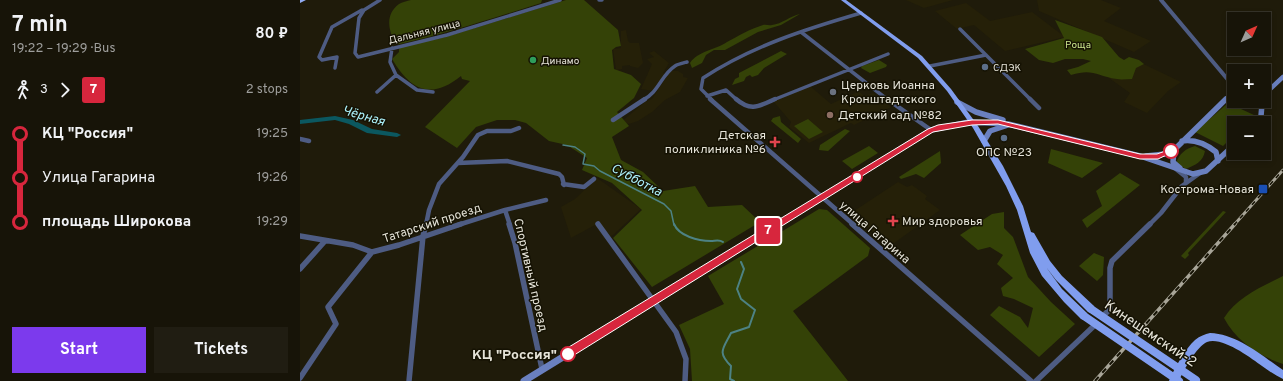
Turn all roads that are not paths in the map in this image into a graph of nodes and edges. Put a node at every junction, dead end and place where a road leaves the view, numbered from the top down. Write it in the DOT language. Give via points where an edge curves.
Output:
graph roads {
  1 [pos="304,0"];
  2 [pos="380,0"];
  3 [pos="560,0"];
  4 [pos="843,0"];
  5 [pos="1161,0"];
  6 [pos="300,2"];
  7 [pos="364,10"];
  8 [pos="860,13"];
  9 [pos="960,29"];
  10 [pos="801,32"];
  11 [pos="392,48"];
  12 [pos="888,54"];
  13 [pos="986,55"];
  14 [pos="687,62"];
  15 [pos="930,66"];
  16 [pos="335,68"];
  17 [pos="848,68"];
  18 [pos="396,75"];
  19 [pos="1283,77"];
  20 [pos="1227,78"];
  21 [pos="1271,87"];
  22 [pos="376,92"];
  23 [pos="433,92"];
  24 [pos="706,96"];
  25 [pos="1227,100"];
  26 [pos="958,102"];
  27 [pos="1039,108"];
  28 [pos="613,120"];
  29 [pos="972,122"];
  30 [pos="1014,125"];
  31 [pos="519,128"];
  32 [pos="931,130"];
  33 [pos="300,139"];
  34 [pos="308,141"];
  35 [pos="984,141"];
  36 [pos="1182,141"];
  37 [pos="1174,150"];
  38 [pos="1227,153"];
  39 [pos="1140,156"];
  40 [pos="1218,161"];
  41 [pos="1173,162"];
  42 [pos="458,164"];
  43 [pos="1176,169"];
  44 [pos="1200,173"];
  45 [pos="1193,174"];
  46 [pos="594,178"];
  47 [pos="1186,182"];
  48 [pos="822,198"];
  49 [pos="546,200"];
  50 [pos="504,210"];
  51 [pos="598,224"];
  52 [pos="1027,229"];
  53 [pos="300,236"];
  54 [pos="423,236"];
  55 [pos="325,241"];
  56 [pos="372,252"];
  57 [pos="300,269"];
  58 [pos="653,301"];
  59 [pos="542,369"];
  60 [pos="1283,375"];
  61 [pos="300,378"];
  62 [pos="409,381"];
  63 [pos="524,381"];
  64 [pos="685,381"];
  65 [pos="1031,381"];
  66 [pos="1036,381"];
  67 [pos="1174,381"];
  68 [pos="1179,381"];
  69 [pos="1197,381"];
  1 -- 6 [label="highway"];
  2 -- 7 [label="street"];
  3 -- 11 [label="street, Дальняя улица" via="447,35"];
  4 -- 8 [label="main road"];
  5 -- 20 [label="street"];
  7 -- 11 [label="street, Дальняя улица" via="358,21 356,56 361,57"];
  7 -- 16 [label="street" via="332,27 319,57 322,60 337,57"];
  8 -- 10 [label="street"];
  8 -- 15 [label="main road"];
  9 -- 13 [label="street"];
  10 -- 17 [label="street"];
  10 -- 24 [label="street" via="771,41 714,69 703,78 701,89"];
  11 -- 18 [label="street" via="390,62"];
  12 -- 17 [label="street"];
  13 -- 15 [label="street"];
  13 -- 27 [label="street"];
  14 -- 28 [label="street" via="675,66 664,77 652,96"];
  15 -- 26 [label="main road"];
  17 -- 24 [label="street" via="753,108 743,105 726,90"];
  17 -- 32 [label="street"];
  18 -- 22 [label="street"];
  18 -- 23 [label="street" via="417,90"];
  19 -- 21 [label="main road"];
  24 -- 48 [label="street, улица Гагарина"];
  25 -- 36 [label="main road"];
  26 -- 29 [label="main road"];
  26 -- 30 [label="main road" via="976,112"];
  29 -- 30 [label="main road"];
  29 -- 32 [label="main road"];
  29 -- 35 [label="main road"];
  30 -- 35 [label="main road" via="993,129 985,136"];
  30 -- 39 [label="main road"];
  31 -- 42 [label="street" via="478,135"];
  32 -- 48 [label="main road"];
  33 -- 34 [label="street"];
  35 -- 52 [label="main road" via="1002,171"];
  36 -- 37 [label="main road"];
  36 -- 40 [label="main road" via="1191,140 1204,144 1216,152"];
  37 -- 39 [label="main road" via="1158,156"];
  37 -- 41 [label="main road"];
  38 -- 40 [label="main road"];
  39 -- 43 [label="main road"];
  40 -- 44 [label="main road"];
  41 -- 43 [label="street"];
  41 -- 45 [label="main road"];
  42 -- 46 [label="street" via="507,160 554,172 562,177 563,184 584,187"];
  42 -- 54 [label="street" via="439,184"];
  43 -- 45 [label="main road"];
  43 -- 47 [label="street" via="1186,177"];
  44 -- 45 [label="main road"];
  44 -- 47 [label="street"];
  47 -- 66 [label="street" via="1161,213 1112,261 1110,309"];
  48 -- 58 [label="main road"];
  48 -- 65 [label="street, улица Гагарина"];
  49 -- 50 [label="street, Татарский проезд"];
  50 -- 54 [label="street, Татарский проезд"];
  50 -- 59 [label="street, Спортивный проезд" via="515,243"];
  51 -- 58 [label="street"];
  52 -- 68 [label="main road, Кинешемский-2, bridge" via="1039,264 1049,281 1066,300 1084,316"];
  52 -- 69 [label="main road, Кинешемский-2, bridge" via="1047,263 1091,309"];
  53 -- 55 [label="street, Татарский проезд"];
  54 -- 56 [label="street, Татарский проезд"];
  54 -- 62 [label="street"];
  55 -- 56 [label="street, Татарский проезд" via="353,245"];
  55 -- 57 [label="street"];
  56 -- 61 [label="street" via="328,307 336,324"];
  58 -- 59 [label="main road"];
  58 -- 64 [label="street" via="676,332 686,359"];
  59 -- 63 [label="main road"];
  60 -- 67 [label="main road" via="1231,341 1210,337 1194,347"];
}
